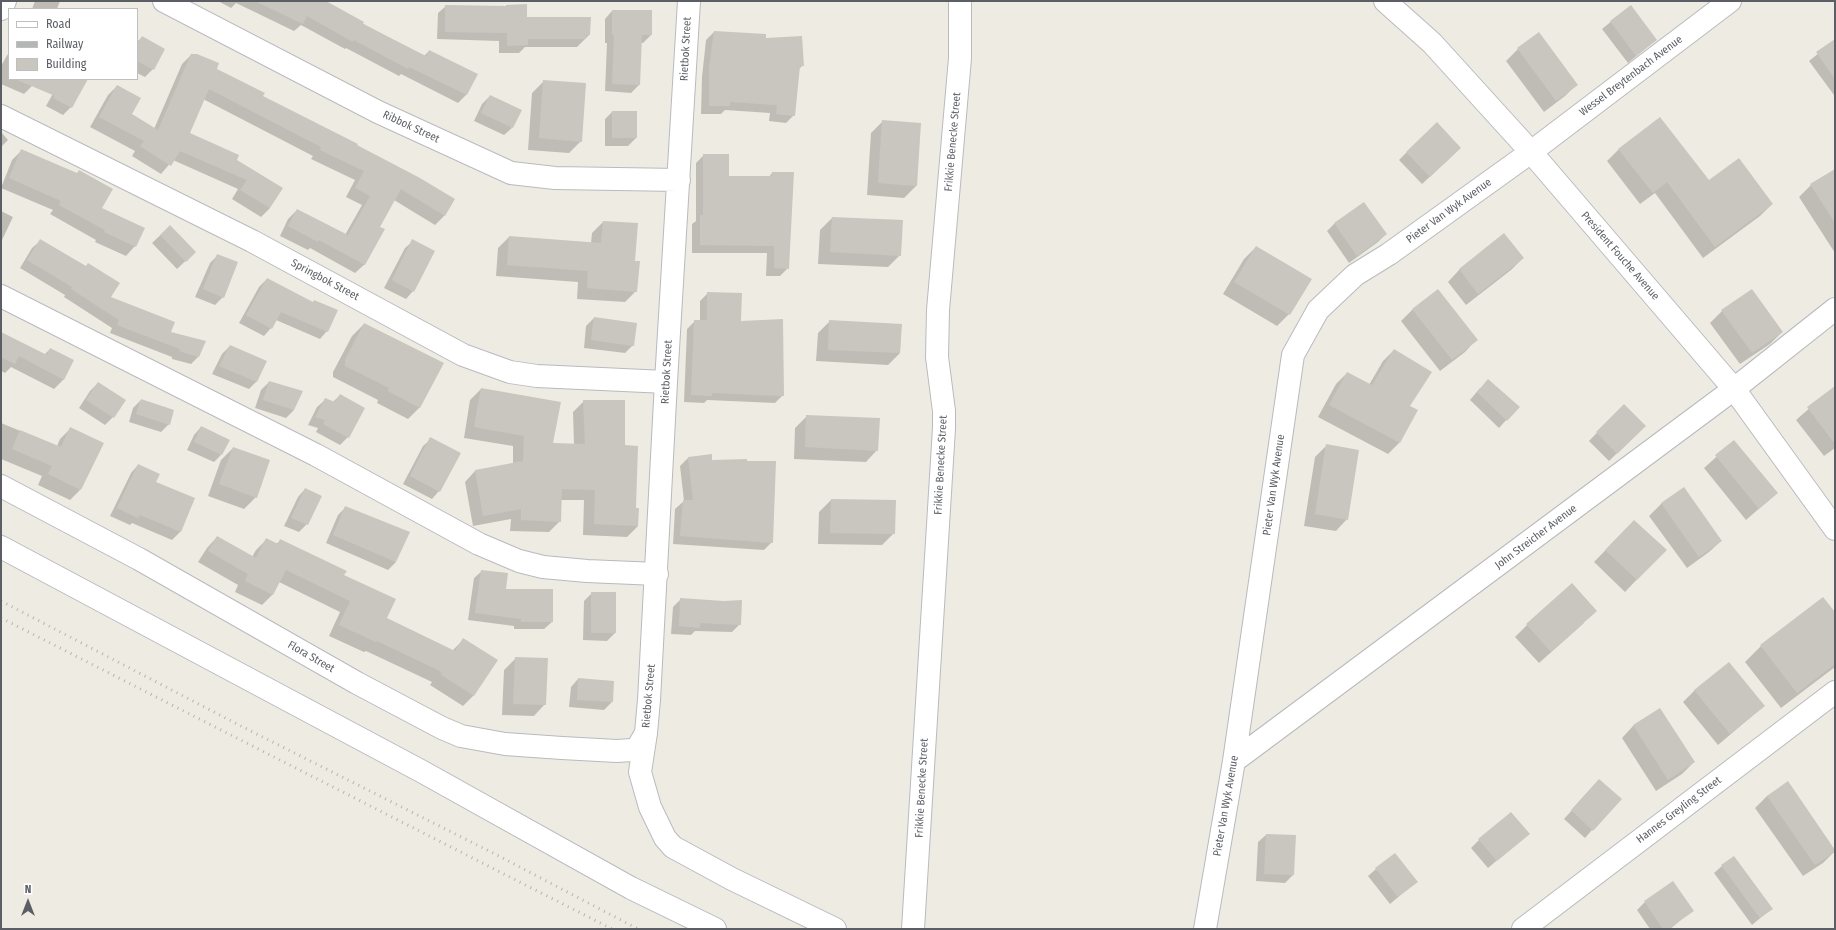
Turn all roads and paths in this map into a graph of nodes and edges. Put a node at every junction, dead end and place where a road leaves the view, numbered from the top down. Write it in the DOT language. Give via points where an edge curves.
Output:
graph roads {
  1 [pos="5,1"];
  2 [pos="164,1"];
  3 [pos="689,1"];
  4 [pos="960,1"];
  5 [pos="1385,1"];
  6 [pos="1730,1"];
  7 [pos="1,9"];
  8 [pos="1,116"];
  9 [pos="1531,152"];
  10 [pos="679,180"];
  11 [pos="1,296"];
  12 [pos="1835,310"];
  13 [pos="666,382"];
  14 [pos="1734,389"];
  15 [pos="1,486"];
  16 [pos="1835,529"];
  17 [pos="1,547"];
  18 [pos="657,574"];
  19 [pos="1835,692"];
  20 [pos="643,737"];
  21 [pos="1234,761"];
  22 [pos="715,929"];
  23 [pos="835,929"];
  24 [pos="913,929"];
  25 [pos="1205,929"];
  26 [pos="1523,929"];
  1 -- 7 [label="street"];
  2 -- 10 [label="street, Ribbok Street" via="378,112 511,173 555,178"];
  3 -- 10 [label="street, Rietbok Street"];
  4 -- 24 [label="street, Frikkie Benecke Street" via="960,58 938,310 937,357 944,428"];
  5 -- 9 [label="street, President Fouche Avenue" via="1432,43"];
  6 -- 9 [label="street, Wessel Breytenbach Avenue"];
  8 -- 13 [label="street, Springbok Street" via="252,241 464,355 510,372 537,376"];
  9 -- 14 [label="street, President Fouche Avenue"];
  9 -- 21 [label="street, Pieter Van Wyk Avenue" via="1389,254 1355,275 1318,310 1293,355"];
  10 -- 13 [label="street, Rietbok Street"];
  11 -- 18 [label="street" via="316,455 448,528 519,561 543,567"];
  12 -- 14 [label="street, John Streicher Avenue"];
  13 -- 18 [label="street, Rietbok Street"];
  14 -- 16 [label="street, President Fouche Avenue"];
  14 -- 21 [label="street, John Streicher Avenue"];
  15 -- 20 [label="street, Flora Street" via="138,559 357,683 461,736 505,744 617,751 638,747"];
  17 -- 22 [label="street" via="421,771 631,888"];
  18 -- 20 [label="street, Rietbok Street" via="649,700"];
  19 -- 26 [label="street, Hannes Greyling Street"];
  20 -- 23 [label="street, Rietbok Street" via="640,772 650,807 665,838 673,847"];
  21 -- 25 [label="street, Pieter Van Wyk Avenue"];
}
